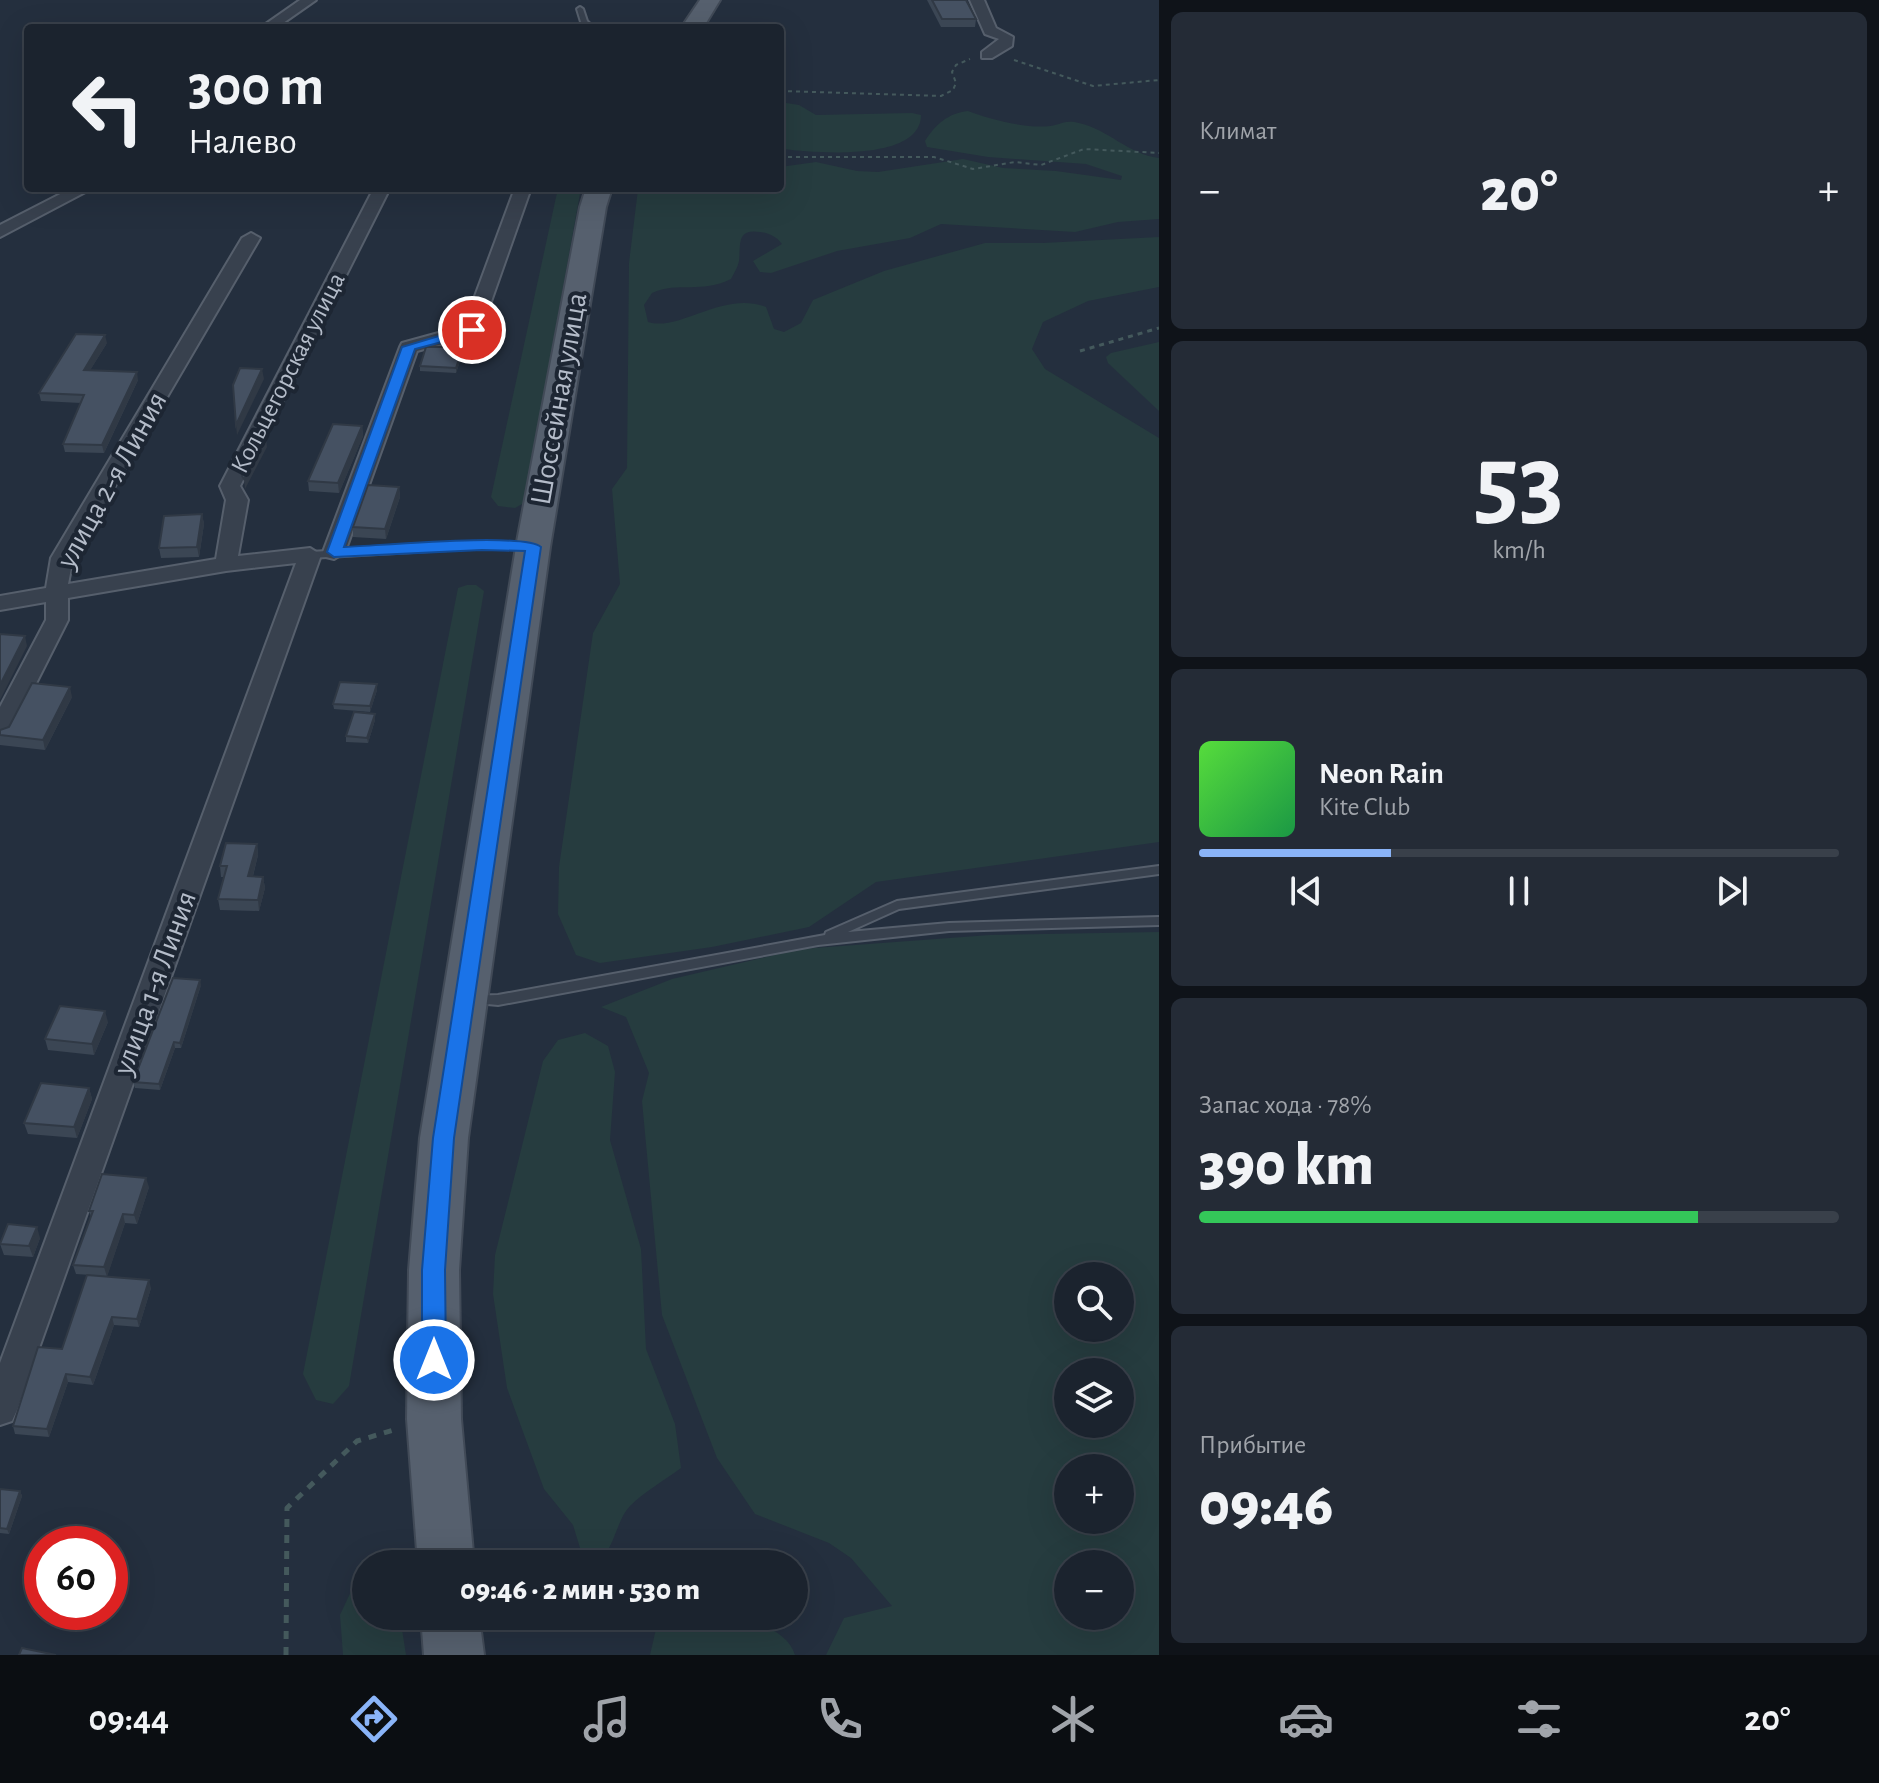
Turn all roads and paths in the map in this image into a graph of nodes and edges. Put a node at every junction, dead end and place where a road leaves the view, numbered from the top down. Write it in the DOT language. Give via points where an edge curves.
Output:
graph roads {
  1 [pos="309,0"];
  2 [pos="710,0"];
  3 [pos="977,0"];
  4 [pos="580,9"];
  5 [pos="273,24"];
  6 [pos="586,24"];
  7 [pos="695,24"];
  8 [pos="987,55"];
  9 [pos="1159,80"];
  10 [pos="784,91"];
  11 [pos="1159,153"];
  12 [pos="784,157"];
  13 [pos="77,192"];
  14 [pos="380,192"];
  15 [pos="522,192"];
  16 [pos="598,192"];
  17 [pos="0,232"];
  18 [pos="251,238"];
  19 [pos="1159,328"];
  20 [pos="1080,351"];
  21 [pos="533,547"];
  22 [pos="322,554"];
  23 [pos="226,564"];
  24 [pos="57,593"];
  25 [pos="0,603"];
  26 [pos="0,731"];
  27 [pos="1159,870"];
  28 [pos="1159,921"];
  29 [pos="818,940"];
  30 [pos="463,999"];
  31 [pos="0,1410"];
  32 [pos="434,1419"];
  33 [pos="445,1550"];
  34 [pos="451,1630"];
  35 [pos="286,1655"];
  36 [pos="454,1655"];
  1 -- 5 [label="street"];
  2 -- 7 [label="main road"];
  3 -- 8 [label="street" via="990,31 1006,37 1007,43"];
  4 -- 6 [label="lane"];
  8 -- 9 [label="path" via="1093,86"];
  8 -- 10 [label="path" via="956,65 953,90 941,96"];
  11 -- 12 [label="path" via="1084,149 1041,165 1015,162 973,169 934,157"];
  13 -- 17 [label="street"];
  14 -- 23 [label="street, Кольцегорская улица" via="230,486 237,500"];
  15 -- 22 [label="street" via="472,330 409,347"];
  16 -- 21 [label="main road, Шоссейная улица"];
  18 -- 24 [label="street, улица 2-я Линия" via="62,558"];
  19 -- 20 [label="path"];
  21 -- 22 [label="lane"];
  21 -- 30 [label="main road, Шоссейная улица"];
  22 -- 23 [label="street"];
  22 -- 31 [label="street, улица 1-я Линия"];
  23 -- 24 [label="street"];
  24 -- 25 [label="street"];
  24 -- 26 [label="street, улица 2-я Линия" via="57,620"];
  27 -- 29 [label="lane" via="897,905"];
  28 -- 29 [label="lane" via="949,927"];
  29 -- 30 [label="lane" via="498,1000"];
  30 -- 32 [label="main road, Шоссейная улица" via="435,1256"];
  32 -- 33 [label="main road, Шоссейная улица"];
  32 -- 35 [label="path" via="357,1441 287,1508"];
  34 -- 36 [label="main road"];
}
